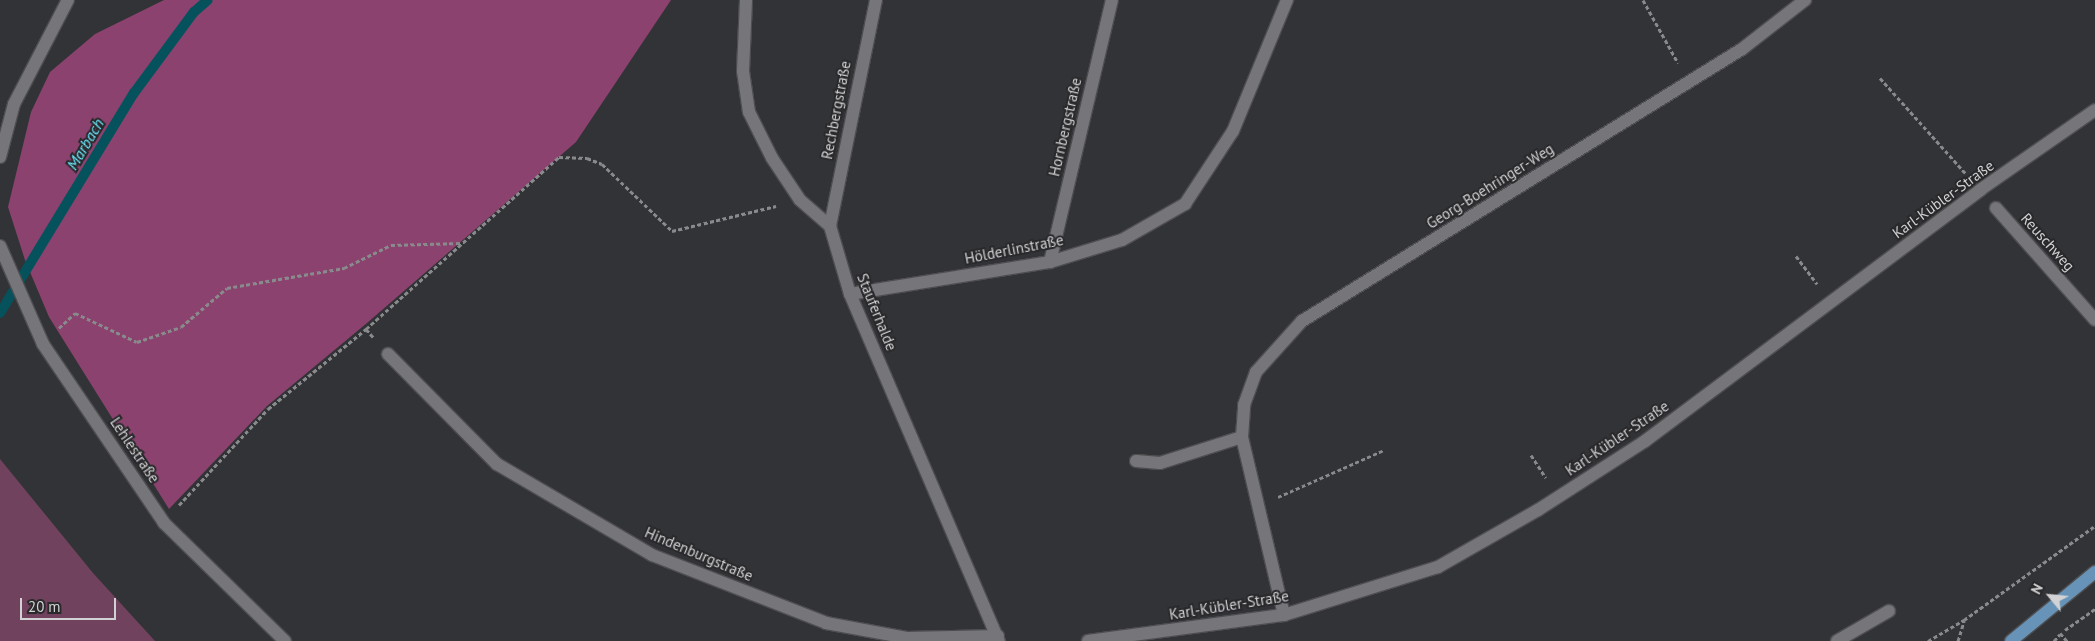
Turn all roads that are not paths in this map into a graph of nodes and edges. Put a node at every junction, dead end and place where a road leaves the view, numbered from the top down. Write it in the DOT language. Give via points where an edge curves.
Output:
graph roads {
  1 [pos="68,0"];
  2 [pos="746,0"];
  3 [pos="876,0"];
  4 [pos="1112,0"];
  5 [pos="1287,0"];
  6 [pos="1805,0"];
  7 [pos="2095,110"];
  8 [pos="0,157"];
  9 [pos="1996,208"];
  10 [pos="830,226"];
  11 [pos="0,246"];
  12 [pos="1050,262"];
  13 [pos="850,294"];
  14 [pos="2095,320"];
  15 [pos="388,354"];
  16 [pos="1242,437"];
  17 [pos="1136,461"];
  18 [pos="2095,572"];
  19 [pos="1889,611"];
  20 [pos="1284,615"];
  21 [pos="998,639"];
  22 [pos="285,641"];
  23 [pos="1088,641"];
  24 [pos="1837,641"];
  25 [pos="2011,641"];
  1 -- 8 [label="street" via="14,104"];
  2 -- 10 [label="street" via="743,72 749,112 772,158 800,200"];
  3 -- 10 [label="street, Rechbergstraße"];
  4 -- 12 [label="street, Hornbergstraße"];
  5 -- 12 [label="street, Hölderlinstraße" via="1233,131 1185,204 1122,240"];
  6 -- 16 [label="street, Georg-Boehringer-Weg" via="1742,49 1302,320 1256,372 1244,405"];
  7 -- 20 [label="street, Karl-Kübler-Straße" via="1980,190 1645,441 1538,510 1438,567"];
  9 -- 14 [label="street, Reuschweg"];
  10 -- 13 [label="street, Stauferhalde"];
  11 -- 22 [label="street, Lehlestraße" via="43,344 164,523"];
  12 -- 13 [label="street, Hölderlinstraße"];
  13 -- 21 [label="street, Stauferhalde"];
  15 -- 21 [label="street, Hindenburgstraße" via="498,464 652,555 826,623 907,638"];
  16 -- 17 [label="street" via="1160,463"];
  16 -- 20 [label="street, Georg-Boehringer-Weg"];
  18 -- 25 [label="main road"];
  19 -- 24 [label="street"];
  20 -- 23 [label="street, Karl-Kübler-Straße"];
}
